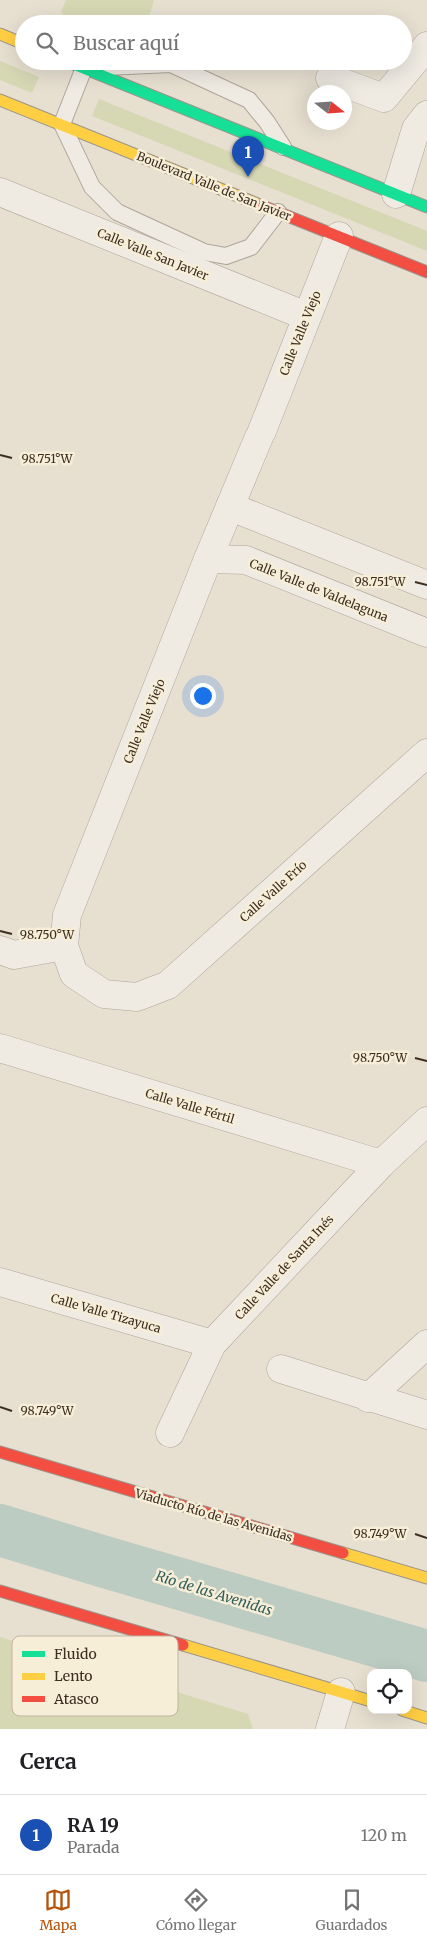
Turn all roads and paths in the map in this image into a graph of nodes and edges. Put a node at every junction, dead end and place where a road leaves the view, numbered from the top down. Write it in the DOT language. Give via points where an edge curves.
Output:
graph roads {
  1 [pos="0,34"];
  2 [pos="15,40"];
  3 [pos="427,46"];
  4 [pos="412,64"];
  5 [pos="83,70"];
  6 [pos="89,70"];
  7 [pos="184,70"];
  8 [pos="407,70"];
  9 [pos="330,78"];
  10 [pos="1,105"];
  11 [pos="427,115"];
  12 [pos="62,124"];
  13 [pos="284,149"];
  14 [pos="0,192"];
  15 [pos="396,194"];
  16 [pos="427,207"];
  17 [pos="278,212"];
  18 [pos="339,236"];
  19 [pos="427,272"];
  20 [pos="306,316"];
  21 [pos="231,507"];
  22 [pos="208,559"];
  23 [pos="427,585"];
  24 [pos="427,633"];
  25 [pos="427,753"];
  26 [pos="64,946"];
  27 [pos="0,950"];
  28 [pos="104,994"];
  29 [pos="0,1048"];
  30 [pos="427,1121"];
  31 [pos="381,1164"];
  32 [pos="0,1282"];
  33 [pos="212,1344"];
  34 [pos="427,1344"];
  35 [pos="281,1369"];
  36 [pos="368,1398"];
  37 [pos="427,1415"];
  38 [pos="170,1433"];
  39 [pos="0,1452"];
  40 [pos="427,1578"];
  41 [pos="0,1591"];
  42 [pos="152,1636"];
  43 [pos="178,1644"];
  44 [pos="341,1692"];
  45 [pos="367,1700"];
  46 [pos="412,1713"];
  47 [pos="427,1718"];
  48 [pos="330,1729"];
  1 -- 2 [label="main road"];
  3 -- 4 [label="street"];
  5 -- 12 [label="lane"];
  6 -- 13 [label="main road"];
  7 -- 13 [label="lane" via="248,100"];
  8 -- 9 [label="street" via="384,98"];
  10 -- 12 [label="main road, Boulevard Valle de San Javier"];
  11 -- 15 [label="street" via="416,129"];
  12 -- 17 [label="main road, Boulevard Valle de San Javier"];
  12 -- 17 [label="lane" via="92,186 117,212 204,252 226,256 251,248"];
  13 -- 15 [label="main road"];
  14 -- 20 [label="street, Calle Valle San Javier"];
  15 -- 16 [label="main road"];
  17 -- 18 [label="main road, Boulevard Valle de San Javier"];
  18 -- 19 [label="main road, Boulevard Valle de San Javier"];
  18 -- 20 [label="street, Calle Valle Viejo"];
  20 -- 21 [label="street, Calle Valle Viejo"];
  21 -- 22 [label="street, Calle Valle Viejo"];
  21 -- 23 [label="street"];
  22 -- 24 [label="street, Calle Valle de Valdelaguna" via="246,560"];
  22 -- 26 [label="street, Calle Valle Viejo" via="67,915"];
  25 -- 28 [label="street, Calle Valle Frío" via="168,985 137,997"];
  26 -- 27 [label="street" via="14,955"];
  26 -- 28 [label="street, Calle Valle Viejo" via="74,974"];
  29 -- 31 [label="street, Calle Valle Fértil"];
  30 -- 31 [label="street, Calle Valle de Santa Inés"];
  31 -- 33 [label="street, Calle Valle de Santa Inés"];
  32 -- 33 [label="street, Calle Valle Tizayuca"];
  33 -- 38 [label="street, Calle Valle de Santa Inés"];
  34 -- 36 [label="street"];
  35 -- 36 [label="street"];
  36 -- 37 [label="street"];
  39 -- 40 [label="main road, Viaducto Río de las Avenidas"];
  41 -- 42 [label="main road"];
  43 -- 44 [label="main road"];
  44 -- 45 [label="main road"];
  44 -- 48 [label="street"];
  46 -- 47 [label="main road"];
}
